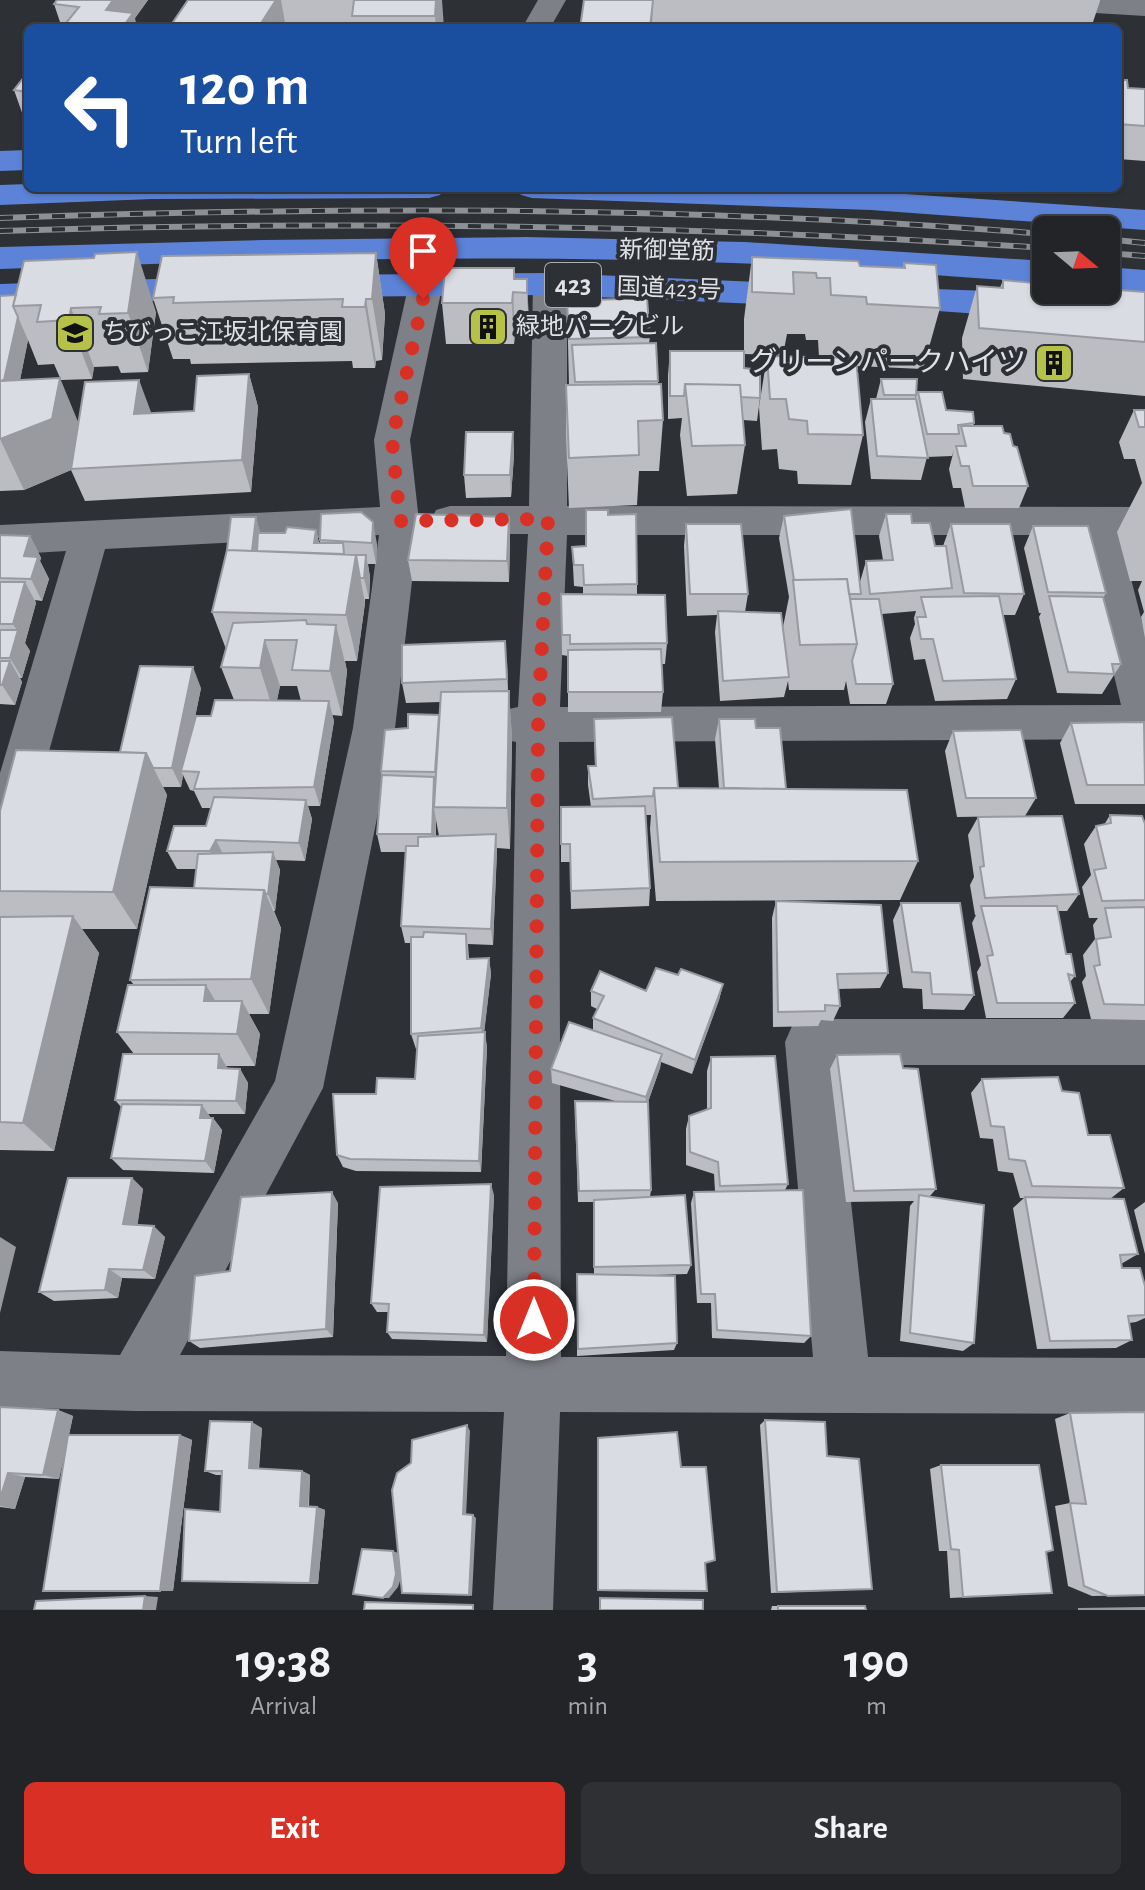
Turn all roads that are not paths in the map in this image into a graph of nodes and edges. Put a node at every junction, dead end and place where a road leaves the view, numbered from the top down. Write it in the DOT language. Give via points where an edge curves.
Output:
graph roads {
  1 [pos="552,0"];
  2 [pos="1013,0"];
  3 [pos="1145,8"];
  4 [pos="538,24"];
  5 [pos="24,160"];
  6 [pos="0,161"];
  7 [pos="76,192"];
  8 [pos="645,192"];
  9 [pos="0,195"];
  10 [pos="1145,220"];
  11 [pos="0,258"];
  12 [pos="1032,271"];
  13 [pos="1120,279"];
  14 [pos="1145,281"];
  15 [pos="426,283"];
  16 [pos="550,284"];
  17 [pos="289,287"];
  18 [pos="243,288"];
  19 [pos="0,295"];
  20 [pos="1145,315"];
  21 [pos="548,519"];
  22 [pos="400,521"];
  23 [pos="1097,521"];
  24 [pos="1145,521"];
  25 [pos="90,535"];
  26 [pos="0,540"];
  27 [pos="1145,720"];
  28 [pos="538,725"];
  29 [pos="463,726"];
  30 [pos="17,727"];
  31 [pos="419,727"];
  32 [pos="374,728"];
  33 [pos="0,849"];
  34 [pos="1145,1042"];
  35 [pos="0,1379"];
  36 [pos="135,1383"];
  37 [pos="533,1383"];
  38 [pos="843,1385"];
  39 [pos="1145,1386"];
  40 [pos="523,1610"];
  1 -- 4 [label="street"];
  2 -- 3 [label="street"];
  5 -- 6 [label="highway"];
  7 -- 9 [label="highway"];
  8 -- 10 [label="highway" via="871,200"];
  11 -- 12 [label="highway, 新御堂筋 / 423" via="559,249 810,256"];
  13 -- 14 [label="highway"];
  15 -- 16 [label="highway, 国道423号 / 423"];
  15 -- 17 [label="highway, 国道423号 / 423"];
  15 -- 22 [label="street" via="392,440"];
  16 -- 20 [label="highway, 国道423号 / 423" via="989,302"];
  16 -- 21 [label="street"];
  18 -- 19 [label="highway"];
  21 -- 22 [label="street"];
  21 -- 23 [label="street"];
  21 -- 28 [label="street"];
  22 -- 25 [label="street"];
  22 -- 32 [label="street"];
  23 -- 24 [label="street"];
  23 -- 27 [label="street"];
  25 -- 26 [label="street"];
  25 -- 30 [label="street"];
  27 -- 28 [label="street"];
  28 -- 29 [label="street"];
  28 -- 37 [label="street"];
  30 -- 33 [label="street"];
  31 -- 32 [label="street"];
  32 -- 36 [label="street" via="298,1088"];
  34 -- 38 [label="street" via="809,1042"];
  35 -- 36 [label="street"];
  36 -- 37 [label="street"];
  37 -- 38 [label="street"];
  37 -- 40 [label="street"];
  38 -- 39 [label="street"];
}
